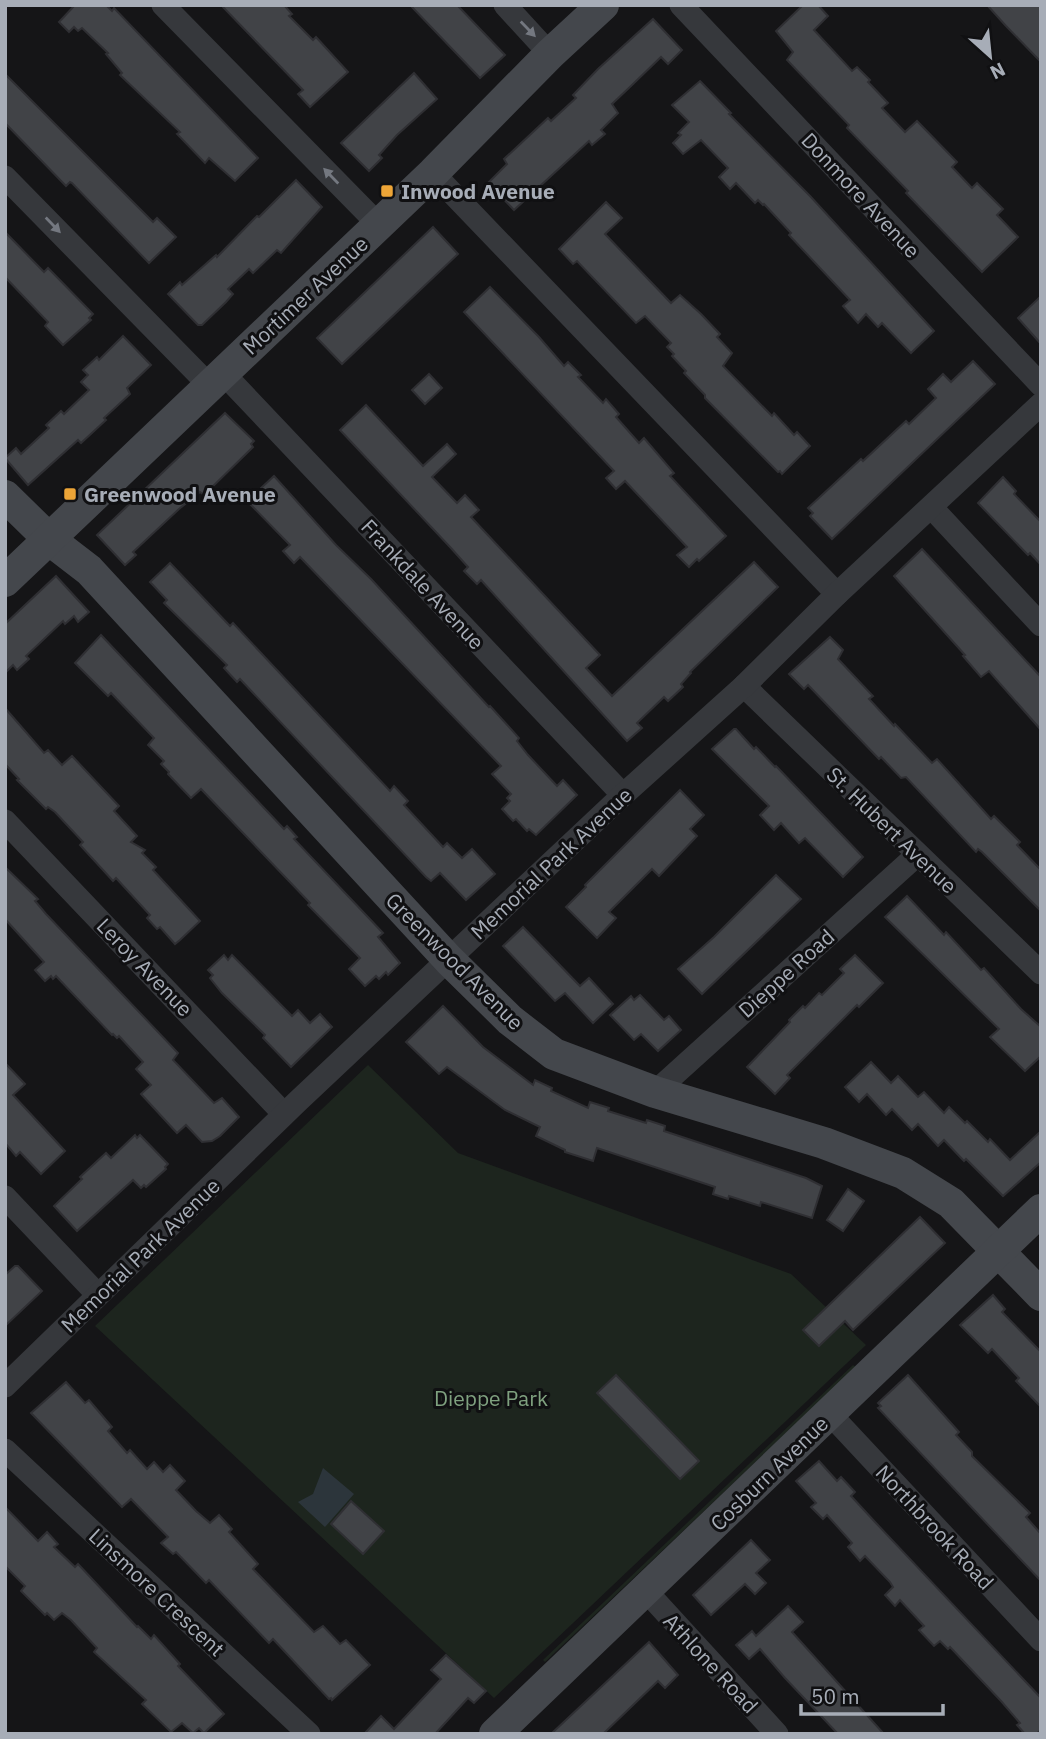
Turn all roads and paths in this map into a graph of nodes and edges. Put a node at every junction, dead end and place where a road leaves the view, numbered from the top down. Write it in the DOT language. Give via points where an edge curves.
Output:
graph roads {
  1 [pos="163,5"];
  2 [pos="505,5"];
  3 [pos="603,5"];
  4 [pos="681,5"];
  5 [pos="550,54"];
  6 [pos="433,173"];
  7 [pos="5,177"];
  8 [pos="379,225"];
  9 [pos="216,379"];
  10 [pos="1041,386"];
  11 [pos="1041,404"];
  12 [pos="5,496"];
  13 [pos="932,508"];
  14 [pos="50,540"];
  15 [pos="5,581"];
  16 [pos="837,594"];
  17 [pos="1041,625"];
  18 [pos="744,686"];
  19 [pos="623,795"];
  20 [pos="5,821"];
  21 [pos="917,855"];
  22 [pos="449,960"];
  23 [pos="1041,973"];
  24 [pos="655,1092"];
  25 [pos="284,1114"];
  26 [pos="5,1197"];
  27 [pos="1041,1210"];
  28 [pos="999,1251"];
  29 [pos="98,1295"];
  30 [pos="1041,1295"];
  31 [pos="5,1386"];
  32 [pos="830,1414"];
  33 [pos="5,1450"];
  34 [pos="646,1591"];
  35 [pos="1041,1640"];
  36 [pos="309,1734"];
  37 [pos="495,1734"];
  38 [pos="777,1734"];
  8 -- 1 [label="street, one-way"];
  2 -- 5 [label="street, one-way"];
  3 -- 5 [label="street, Mortimer Avenue"];
  4 -- 10 [label="street, Donmore Avenue"];
  5 -- 6 [label="street, Mortimer Avenue"];
  6 -- 8 [label="street, Mortimer Avenue"];
  6 -- 16 [label="street"];
  7 -- 9 [label="street, Frankdale Avenue, one-way"];
  8 -- 9 [label="street, Mortimer Avenue"];
  9 -- 14 [label="street, Mortimer Avenue"];
  9 -- 19 [label="street, Frankdale Avenue"];
  11 -- 13 [label="street, Memorial Park Avenue"];
  12 -- 14 [label="street, Greenwood Avenue"];
  13 -- 16 [label="street, Memorial Park Avenue"];
  13 -- 17 [label="street"];
  14 -- 15 [label="street, Mortimer Avenue"];
  14 -- 22 [label="street, Greenwood Avenue" via="89,570"];
  16 -- 18 [label="street, Memorial Park Avenue"];
  18 -- 19 [label="street, Memorial Park Avenue"];
  18 -- 21 [label="street, St. Hubert Avenue"];
  19 -- 22 [label="street, Memorial Park Avenue"];
  20 -- 25 [label="street, Leroy Avenue"];
  21 -- 23 [label="street, St. Hubert Avenue"];
  21 -- 24 [label="street, Dieppe Road"];
  22 -- 24 [label="street, Greenwood Avenue" via="510,1020 554,1054"];
  22 -- 25 [label="street, Memorial Park Avenue"];
  24 -- 28 [label="street, Greenwood Avenue" via="824,1143 903,1173 951,1203"];
  25 -- 29 [label="street, Memorial Park Avenue"];
  26 -- 29 [label="street"];
  27 -- 28 [label="street, Cosburn Avenue"];
  28 -- 30 [label="street, Greenwood Avenue"];
  28 -- 32 [label="street, Cosburn Avenue"];
  29 -- 31 [label="street, Memorial Park Avenue"];
  32 -- 34 [label="street, Cosburn Avenue"];
  32 -- 35 [label="street, Northbrook Road"];
  33 -- 36 [label="street, Linsmore Crescent"];
  34 -- 37 [label="street, Cosburn Avenue"];
  34 -- 38 [label="street, Athlone Road"];
}
